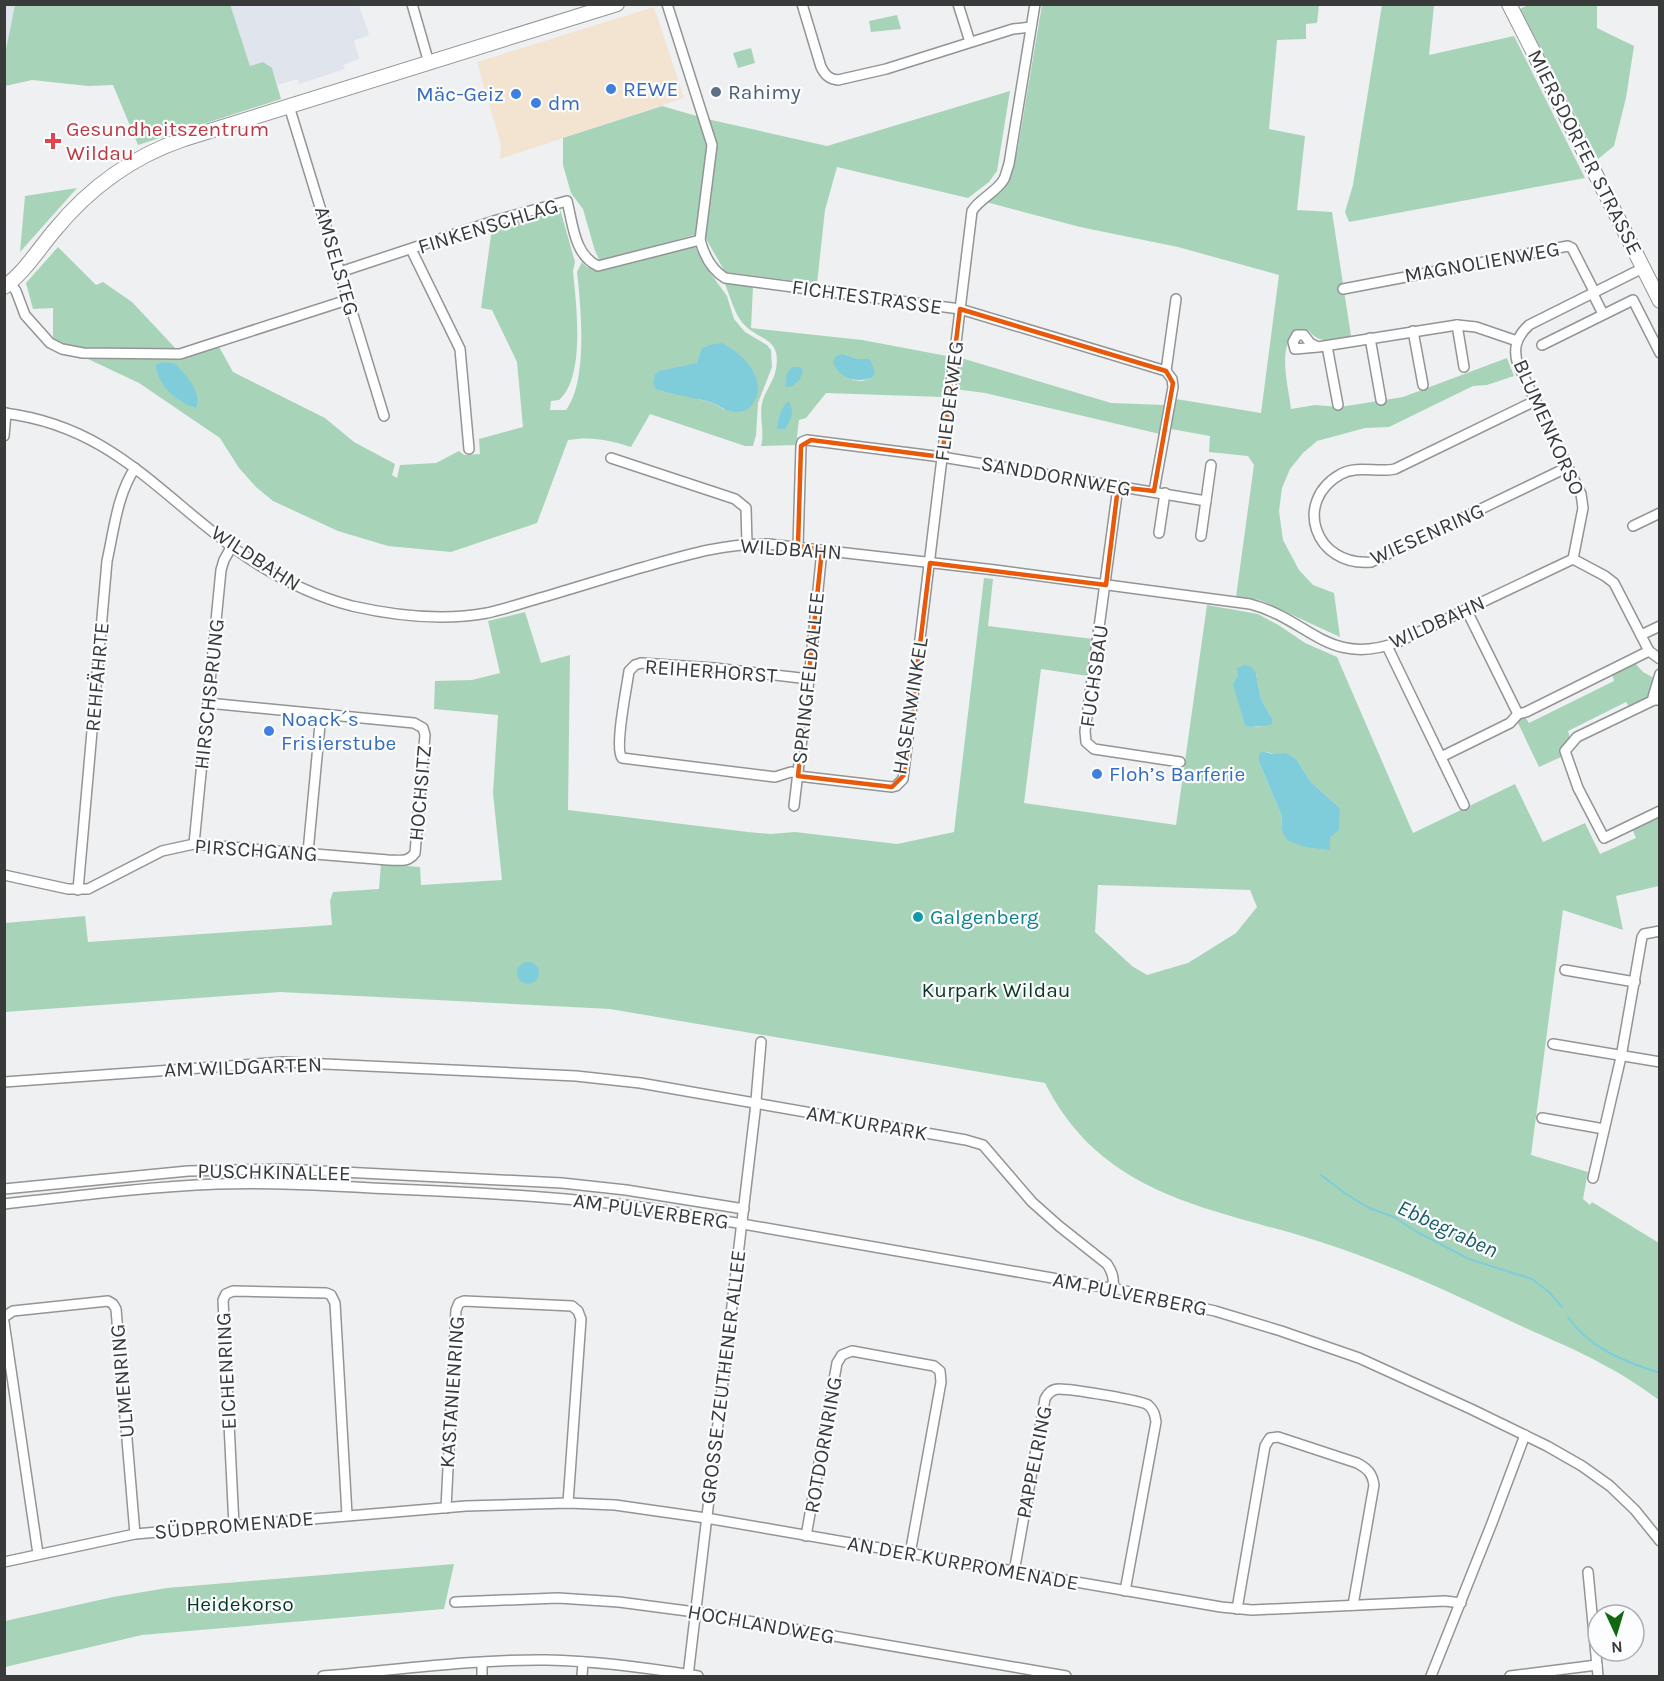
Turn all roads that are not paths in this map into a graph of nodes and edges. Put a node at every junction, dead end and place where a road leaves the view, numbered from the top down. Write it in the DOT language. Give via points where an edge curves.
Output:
graph roads {
  1 [pos="412,4"];
  2 [pos="617,4"];
  3 [pos="668,4"];
  4 [pos="802,4"];
  5 [pos="958,4"];
  6 [pos="1035,4"];
  7 [pos="1509,4"];
  8 [pos="1031,27"];
  9 [pos="970,42"];
  10 [pos="429,63"];
  11 [pos="289,106"];
  12 [pos="700,240"];
  13 [pos="411,249"];
  14 [pos="1643,268"];
  15 [pos="340,272"];
  16 [pos="7,285"];
  17 [pos="1343,289"];
  18 [pos="1594,293"];
  19 [pos="1176,299"];
  20 [pos="347,300"];
  21 [pos="1659,301"];
  22 [pos="960,309"];
  23 [pos="1602,314"];
  24 [pos="1457,325"];
  25 [pos="1413,331"];
  26 [pos="1370,338"];
  27 [pos="1517,340"];
  28 [pos="1542,345"];
  29 [pos="1659,353"];
  30 [pos="1464,367"];
  31 [pos="1166,371"];
  32 [pos="1423,385"];
  33 [pos="1381,400"];
  34 [pos="1535,401"];
  35 [pos="1338,405"];
  36 [pos="5,413"];
  37 [pos="384,416"];
  38 [pos="4,435"];
  39 [pos="469,449"];
  40 [pos="942,457"];
  41 [pos="611,458"];
  42 [pos="1211,465"];
  43 [pos="1568,467"];
  44 [pos="135,468"];
  45 [pos="1118,487"];
  46 [pos="1154,491"];
  47 [pos="1165,493"];
  48 [pos="1206,501"];
  49 [pos="1659,513"];
  50 [pos="1633,526"];
  51 [pos="1160,533"];
  52 [pos="1201,536"];
  53 [pos="747,544"];
  54 [pos="232,546"];
  55 [pos="798,546"];
  56 [pos="822,549"];
  57 [pos="1573,559"];
  58 [pos="930,563"];
  59 [pos="1106,585"];
  60 [pos="1466,609"];
  61 [pos="1659,626"];
  62 [pos="1641,635"];
  63 [pos="1387,646"];
  64 [pos="1649,651"];
  65 [pos="1659,659"];
  66 [pos="1659,674"];
  67 [pos="809,679"];
  68 [pos="1657,700"];
  69 [pos="208,703"];
  70 [pos="321,714"];
  71 [pos="1518,714"];
  72 [pos="1441,757"];
  73 [pos="1180,762"];
  74 [pos="798,774"];
  75 [pos="1464,805"];
  76 [pos="794,806"];
  77 [pos="1659,811"];
  78 [pos="194,844"];
  79 [pos="308,852"];
  80 [pos="411,858"];
  81 [pos="4,875"];
  82 [pos="78,890"];
  83 [pos="1659,931"];
  84 [pos="1565,970"];
  85 [pos="1635,982"];
  86 [pos="762,1042"];
  87 [pos="1553,1044"];
  88 [pos="1621,1057"];
  89 [pos="1659,1062"];
  90 [pos="554,1075"];
  91 [pos="4,1082"];
  92 [pos="756,1104"];
  93 [pos="1542,1118"];
  94 [pos="1604,1129"];
  95 [pos="1593,1178"];
  96 [pos="544,1182"];
  97 [pos="4,1189"];
  98 [pos="544,1196"];
  99 [pos="4,1204"];
  100 [pos="744,1209"];
  101 [pos="742,1224"];
  102 [pos="1113,1289"];
  103 [pos="4,1317"];
  104 [pos="4,1322"];
  105 [pos="1525,1435"];
  106 [pos="568,1503"];
  107 [pos="466,1506"];
  108 [pos="446,1508"];
  109 [pos="347,1515"];
  110 [pos="706,1518"];
  111 [pos="234,1526"];
  112 [pos="135,1534"];
  113 [pos="806,1536"];
  114 [pos="1659,1541"];
  115 [pos="38,1554"];
  116 [pos="910,1554"];
  117 [pos="4,1562"];
  118 [pos="1014,1572"];
  119 [pos="1588,1572"];
  120 [pos="1125,1591"];
  121 [pos="455,1602"];
  122 [pos="1461,1604"];
  123 [pos="1353,1605"];
  124 [pos="1237,1609"];
  125 [pos="695,1612"];
  126 [pos="583,1662"];
  127 [pos="482,1663"];
  128 [pos="1597,1665"];
  129 [pos="335,1676"];
  130 [pos="692,1676"];
  131 [pos="323,1677"];
  132 [pos="482,1677"];
  133 [pos="582,1677"];
  134 [pos="1065,1677"];
  135 [pos="1431,1677"];
  136 [pos="1510,1677"];
  137 [pos="1598,1677"];
  1 -- 10 [label="street"];
  2 -- 10 [label="street"];
  3 -- 12 [label="street" via="712,145"];
  4 -- 9 [label="street" via="821,67 831,79 846,80"];
  5 -- 9 [label="street"];
  6 -- 8 [label="street, FLIEDERWEG"];
  7 -- 14 [label="street, MIERSDORFER STRASSE"];
  8 -- 9 [label="street" via="1013,28"];
  8 -- 22 [label="street, FLIEDERWEG" via="1004,179 972,211"];
  10 -- 11 [label="street"];
  11 -- 15 [label="street, AMSELSTEG"];
  11 -- 16 [label="street" via="177,141 126,165 70,212"];
  12 -- 13 [label="street, FINKENSCHLAG" via="598,266 582,256 567,201"];
  12 -- 22 [label="street, FICHTESTRASSE" via="716,273 725,278"];
  13 -- 15 [label="street, FINKENSCHLAG"];
  13 -- 39 [label="street" via="459,349"];
  14 -- 18 [label="street, BLUMENKORSO"];
  14 -- 21 [label="street, MIERSDORFER STRASSE"];
  15 -- 20 [label="street, AMSELSTEG"];
  16 -- 20 [label="street" via="16,291 25,315 50,344 83,352 180,354"];
  17 -- 18 [label="street, MAGNOLIENWEG" via="1568,246"];
  18 -- 23 [label="street"];
  18 -- 27 [label="street, BLUMENKORSO" via="1530,326"];
  19 -- 31 [label="street"];
  20 -- 37 [label="street, AMSELSTEG"];
  22 -- 31 [label="street, FICHTESTRASSE"];
  22 -- 40 [label="street, FLIEDERWEG"];
  23 -- 28 [label="street"];
  23 -- 29 [label="street" via="1633,300"];
  24 -- 25 [label="street"];
  24 -- 27 [label="street"];
  24 -- 30 [label="street"];
  25 -- 26 [label="street"];
  25 -- 32 [label="street"];
  26 -- 33 [label="street"];
  26 -- 35 [label="street" via="1322,346"];
  27 -- 34 [label="street, BLUMENKORSO" via="1516,359"];
  31 -- 46 [label="street" via="1173,387"];
  34 -- 43 [label="street, BLUMENKORSO"];
  34 -- 43 [label="street, WIESENRING" via="1395,469 1343,472 1319,496 1314,518 1316,531 1326,547 1338,556 1358,563 1371,562"];
  36 -- 38 [label="street"];
  36 -- 44 [label="street, WILDBAHN" via="69,429 97,442"];
  40 -- 45 [label="street, SANDDORNWEG"];
  40 -- 55 [label="street, SANDDORNWEG" via="802,442"];
  40 -- 58 [label="street, FLIEDERWEG"];
  41 -- 53 [label="street" via="735,499 746,508"];
  42 -- 48 [label="street"];
  43 -- 57 [label="street, BLUMENKORSO" via="1583,501"];
  44 -- 54 [label="street, WILDBAHN"];
  44 -- 82 [label="street, REHFÄHRTE" via="118,510 107,561"];
  45 -- 46 [label="street, SANDDORNWEG"];
  45 -- 59 [label="street"];
  46 -- 47 [label="street, SANDDORNWEG"];
  47 -- 48 [label="street, SANDDORNWEG"];
  47 -- 51 [label="street"];
  48 -- 52 [label="street"];
  49 -- 50 [label="street"];
  53 -- 54 [label="street, WILDBAHN" via="697,552 481,614 438,616 392,613 324,597 274,574"];
  53 -- 55 [label="street, WILDBAHN"];
  54 -- 69 [label="street, HIRSCHSPRUNG" via="221,570"];
  55 -- 56 [label="street, WILDBAHN"];
  56 -- 58 [label="street, WILDBAHN"];
  56 -- 67 [label="street, SPRINGFELDALLEE"];
  57 -- 60 [label="street, WILDBAHN"];
  57 -- 62 [label="street" via="1614,583"];
  58 -- 59 [label="street, WILDBAHN"];
  58 -- 74 [label="street, HASENWINKEL" via="903,779 892,787"];
  59 -- 63 [label="street, WILDBAHN" via="1250,604 1270,610 1339,648"];
  59 -- 73 [label="street, FUCHSBAU" via="1086,742 1094,749"];
  60 -- 63 [label="street, WILDBAHN"];
  60 -- 71 [label="street"];
  61 -- 62 [label="street"];
  62 -- 64 [label="street"];
  63 -- 72 [label="street"];
  64 -- 65 [label="street"];
  64 -- 71 [label="street"];
  66 -- 68 [label="street" via="1653,696"];
  67 -- 74 [label="street, SPRINGFELDALLEE"];
  67 -- 74 [label="street, REIHERHORST" via="641,663 629,671 621,731 622,758 774,777"];
  68 -- 77 [label="street" via="1577,737 1565,751 1578,788 1604,838"];
  69 -- 70 [label="street"];
  69 -- 78 [label="street, HIRSCHSPRUNG"];
  70 -- 79 [label="street"];
  70 -- 80 [label="street, HOCHSITZ" via="414,723 423,728 420,800 415,853"];
  71 -- 72 [label="street" via="1510,723"];
  72 -- 75 [label="street"];
  74 -- 76 [label="street, SPRINGFELDALLEE"];
  78 -- 79 [label="street, PIRSCHGANG"];
  78 -- 82 [label="street, PIRSCHGANG" via="162,851 97,885"];
  79 -- 80 [label="street, PIRSCHGANG" via="388,860"];
  81 -- 82 [label="street"];
  83 -- 85 [label="street" via="1642,937"];
  84 -- 85 [label="street"];
  85 -- 88 [label="street"];
  86 -- 92 [label="street, GROSSE ZEUTHENER ALLEE"];
  87 -- 88 [label="street"];
  88 -- 89 [label="street"];
  88 -- 94 [label="street"];
  90 -- 91 [label="street, AM WILDGARTEN" via="283,1062"];
  90 -- 92 [label="street, AM KURPARK" via="631,1082"];
  92 -- 100 [label="street, GROSSE ZEUTHENER ALLEE"];
  92 -- 102 [label="street, AM KURPARK" via="978,1142 1032,1202 1107,1264 1112,1271"];
  93 -- 94 [label="street"];
  94 -- 95 [label="street"];
  96 -- 97 [label="street, PUSCHKINALLEE" via="249,1169"];
  96 -- 100 [label="street, AM PULVERBERG" via="626,1190"];
  98 -- 99 [label="street, PUSCHKINALLEE" via="236,1184"];
  98 -- 101 [label="street, AM PULVERBERG" via="624,1204"];
  100 -- 101 [label="street, GROSSE ZEUTHENER ALLEE"];
  101 -- 102 [label="street, AM PULVERBERG"];
  101 -- 110 [label="street, GROSSE ZEUTHENER ALLEE"];
  102 -- 105 [label="street, AM PULVERBERG" via="1215,1311 1339,1350"];
  103 -- 112 [label="street, ULMENRING" via="13,1311 108,1301 113,1304"];
  104 -- 115 [label="street"];
  105 -- 114 [label="street, AM PULVERBERG" via="1610,1486"];
  105 -- 122 [label="street"];
  106 -- 107 [label="street, AN DER KURPROMENADE"];
  106 -- 108 [label="street, KASTANIENRING" via="581,1319 578,1311 572,1306 464,1301 456,1310"];
  106 -- 110 [label="street, AN DER KURPROMENADE" via="615,1505"];
  107 -- 108 [label="street, SÜDPROMENADE"];
  108 -- 109 [label="street, SÜDPROMENADE"];
  109 -- 111 [label="street, SÜDPROMENADE"];
  109 -- 111 [label="street, EICHENRING" via="333,1297 326,1293 233,1291 223,1300"];
  110 -- 113 [label="street, AN DER KURPROMENADE"];
  110 -- 125 [label="street, GROSSE ZEUTHENER ALLEE"];
  111 -- 112 [label="street, SÜDPROMENADE"];
  112 -- 115 [label="street, SÜDPROMENADE"];
  113 -- 116 [label="street, AN DER KURPROMENADE"];
  113 -- 116 [label="street, ROTDORNRING" via="837,1363 842,1355 852,1352 868,1354 934,1366 941,1375"];
  115 -- 117 [label="street, SÜDPROMENADE"];
  116 -- 118 [label="street, AN DER KURPROMENADE"];
  118 -- 120 [label="street, AN DER KURPROMENADE"];
  118 -- 120 [label="street, PAPPELRING" via="1045,1399 1057,1389 1105,1396 1147,1404 1154,1411 1156,1422"];
  119 -- 128 [label="street"];
  120 -- 124 [label="street, AN DER KURPROMENADE"];
  121 -- 125 [label="street, HOCHLANDWEG" via="558,1598"];
  122 -- 123 [label="street, AN DER KURPROMENADE" via="1445,1601"];
  122 -- 135 [label="street"];
  123 -- 124 [label="street, AN DER KURPROMENADE"];
  123 -- 124 [label="street" via="1374,1485 1372,1476 1368,1468 1357,1463 1278,1437 1270,1438 1265,1446"];
  125 -- 130 [label="street, GROSSE ZEUTHENER ALLEE"];
  125 -- 134 [label="street, HOCHLANDWEG"];
  126 -- 127 [label="street"];
  126 -- 130 [label="street"];
  126 -- 133 [label="street"];
  127 -- 129 [label="street"];
  127 -- 132 [label="street"];
  128 -- 136 [label="street"];
  128 -- 137 [label="street"];
  129 -- 131 [label="street"];
}
